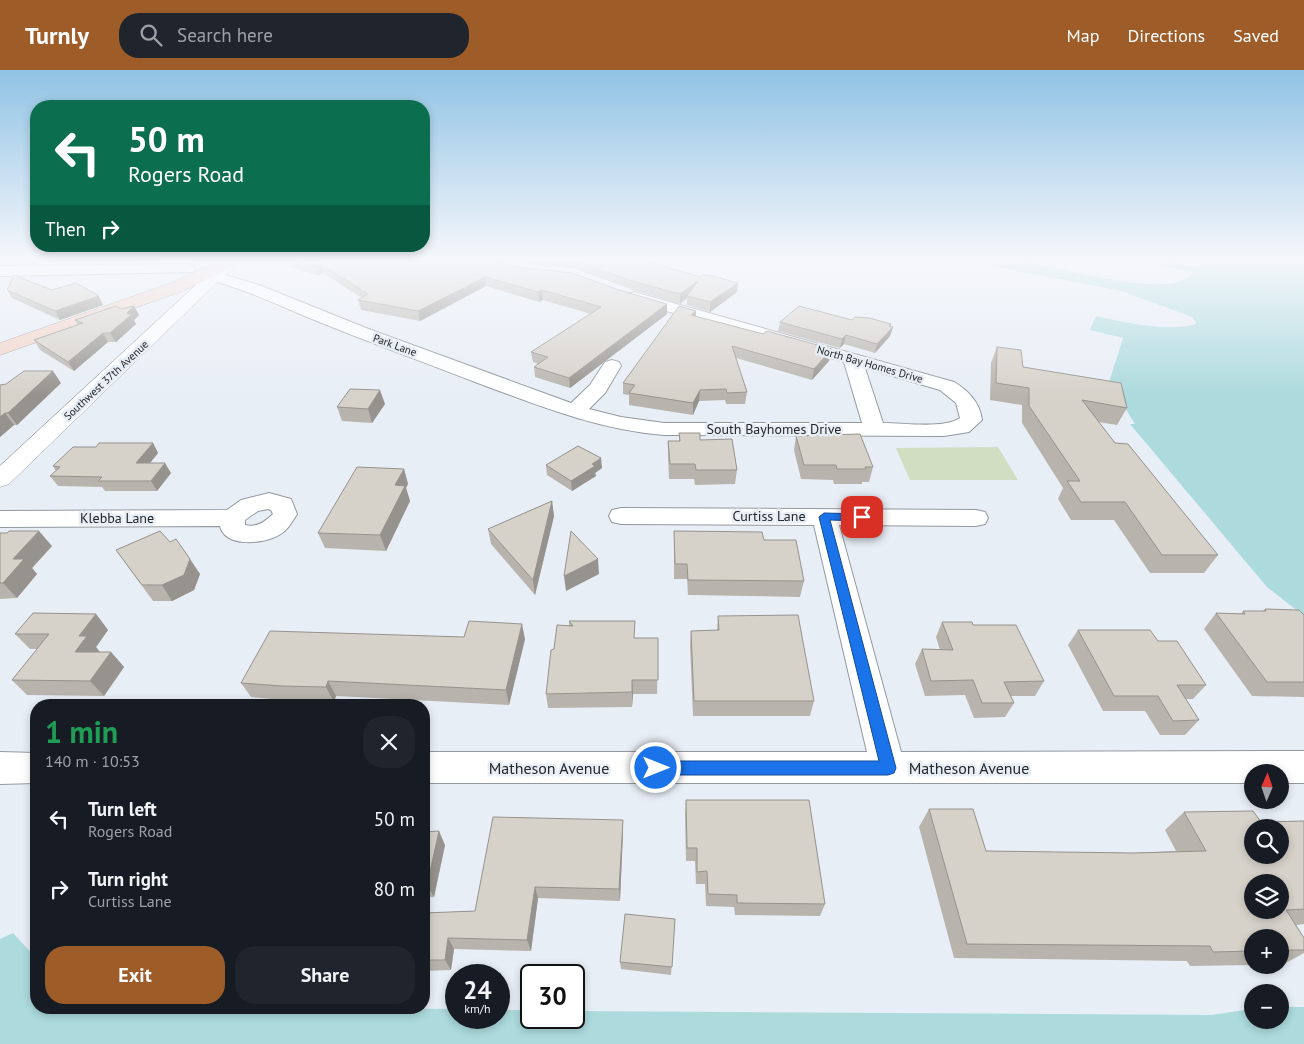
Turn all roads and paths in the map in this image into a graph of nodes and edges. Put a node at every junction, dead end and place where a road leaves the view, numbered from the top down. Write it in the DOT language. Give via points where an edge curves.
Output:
graph roads {
  1 [pos="123,305"];
  2 [pos="185,305"];
  3 [pos="296,305"];
  4 [pos="664,305"];
  5 [pos="0,348"];
  6 [pos="852,359"];
  7 [pos="612,366"];
  8 [pos="576,410"];
  9 [pos="971,420"];
  10 [pos="875,430"];
  11 [pos="0,479"];
  12 [pos="621,516"];
  13 [pos="824,517"];
  14 [pos="233,518"];
  15 [pos="976,518"];
  16 [pos="0,519"];
  17 [pos="1304,767"];
  18 [pos="0,768"];
  19 [pos="30,768"];
  20 [pos="430,768"];
  21 [pos="888,768"];
  1 -- 5 [label="main road"];
  2 -- 11 [label="street, Southwest 37th Avenue"];
  3 -- 8 [label="street, Park Lane"];
  4 -- 6 [label="street, North Bay Homes Drive"];
  6 -- 9 [label="street, North Bay Homes Drive" via="954,390 969,408"];
  6 -- 10 [label="street"];
  7 -- 8 [label="street" via="598,388"];
  8 -- 10 [label="street, South Bayhomes Drive" via="652,428"];
  9 -- 10 [label="street, South Bayhomes Drive" via="968,425 953,429"];
  12 -- 13 [label="street, Curtiss Lane"];
  13 -- 15 [label="street, Curtiss Lane"];
  13 -- 21 [label="street"];
  14 -- 16 [label="street, Klebba Lane"];
  17 -- 21 [label="street, Matheson Avenue"];
  18 -- 19 [label="street"];
  20 -- 21 [label="street, Matheson Avenue"];
}
